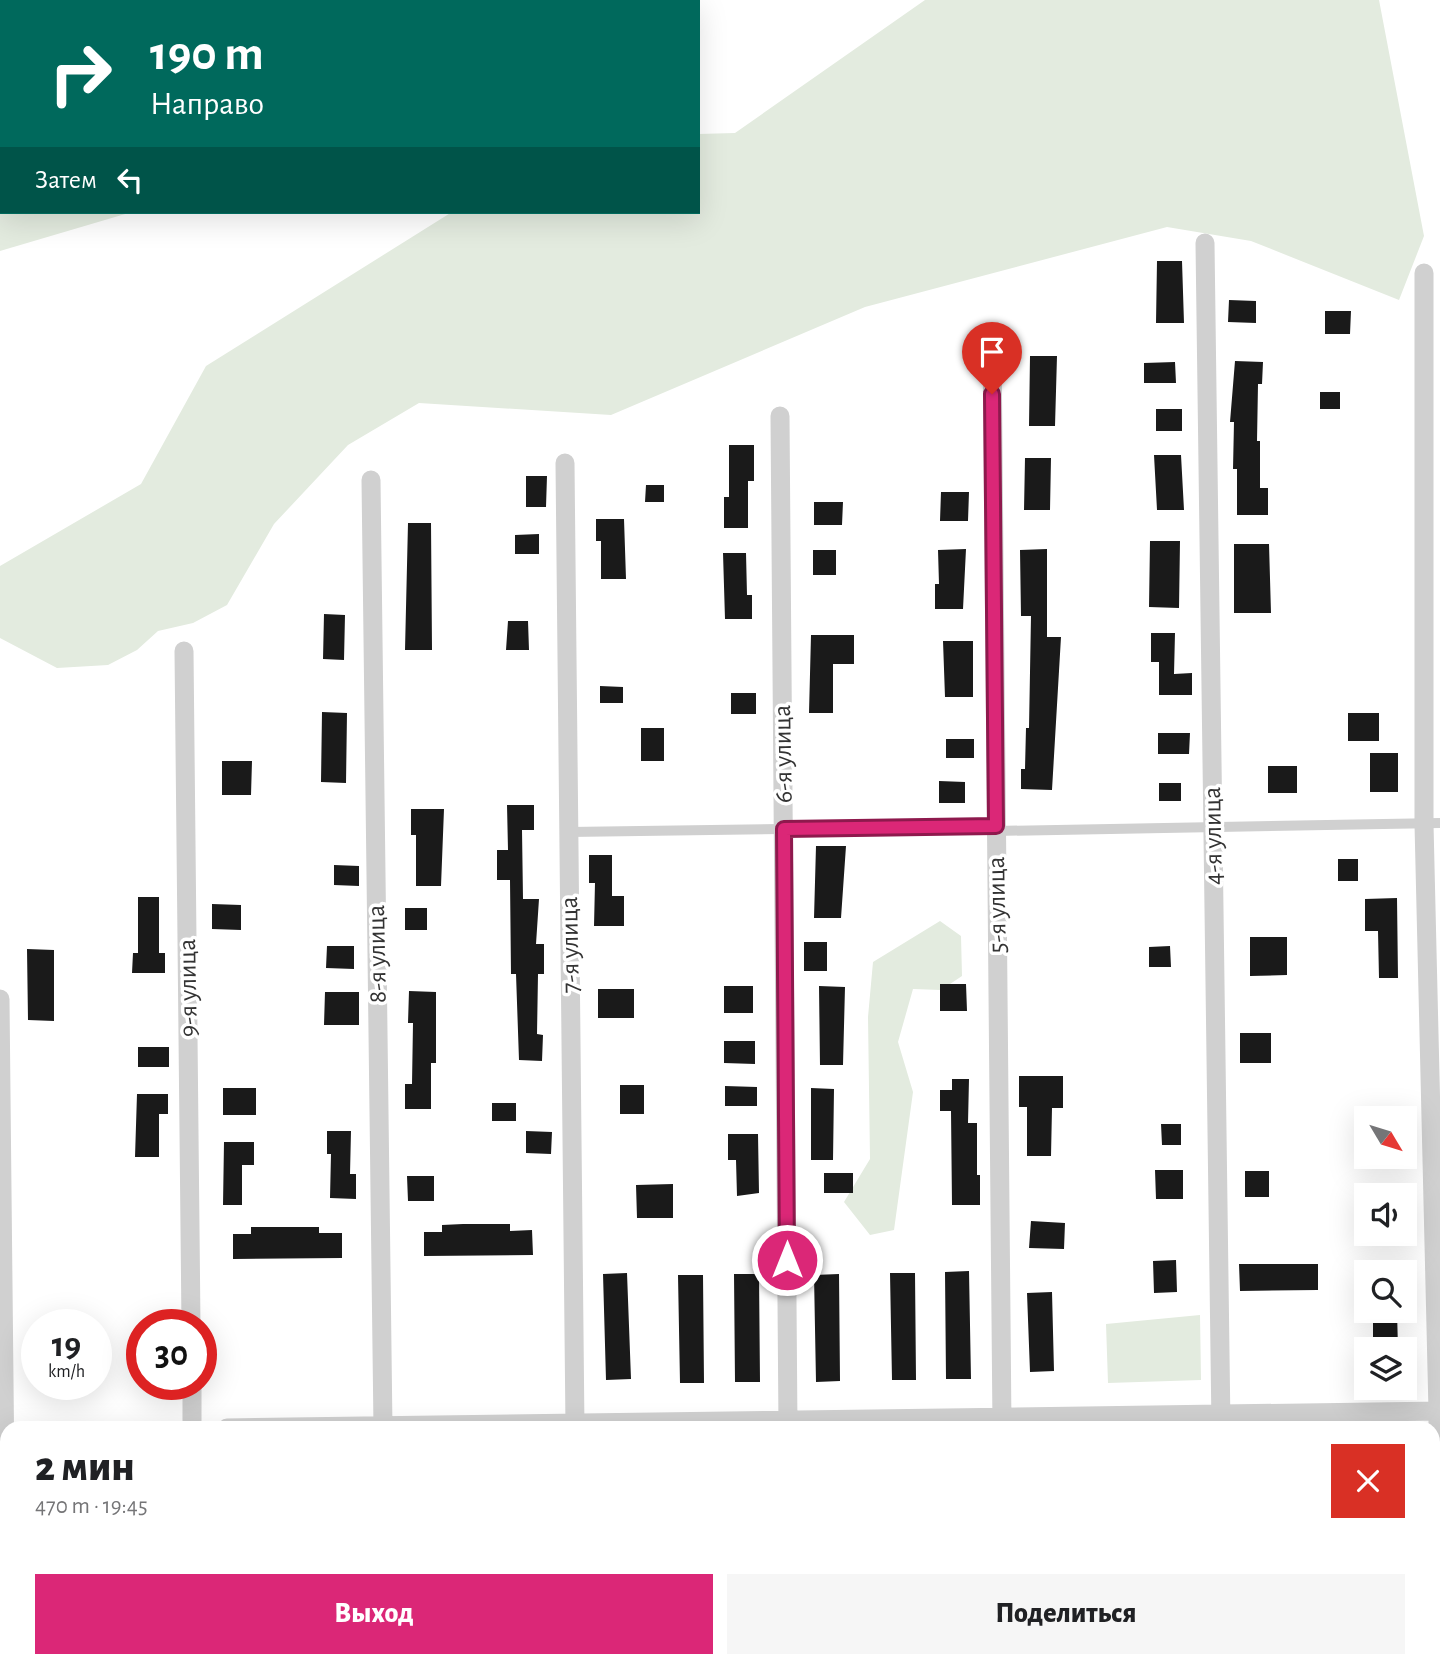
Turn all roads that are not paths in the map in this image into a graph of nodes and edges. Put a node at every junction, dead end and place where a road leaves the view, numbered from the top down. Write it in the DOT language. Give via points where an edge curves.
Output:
graph roads {
  1 [pos="1205,243"];
  2 [pos="1424,273"];
  3 [pos="992,340"];
  4 [pos="780,416"];
  5 [pos="565,463"];
  6 [pos="371,480"];
  7 [pos="184,651"];
  8 [pos="1432,823"];
  9 [pos="1212,827"];
  10 [pos="784,829"];
  11 [pos="996,829"];
  12 [pos="569,832"];
  13 [pos="0,999"];
  14 [pos="191,1309"];
  15 [pos="192,1400"];
  16 [pos="1439,1411"];
  17 [pos="3,1421"];
  18 [pos="192,1421"];
  19 [pos="383,1421"];
  20 [pos="575,1421"];
  21 [pos="788,1421"];
  22 [pos="1002,1421"];
  23 [pos="1221,1421"];
  24 [pos="1241,1421"];
  1 -- 9 [label="street, 4-я улица"];
  2 -- 8 [label="street"];
  3 -- 11 [label="street, 5-я улица"];
  4 -- 10 [label="street, 6-я улица"];
  5 -- 12 [label="street, 7-я улица"];
  6 -- 19 [label="street, 8-я улица"];
  7 -- 14 [label="street, 9-я улица"];
  8 -- 9 [label="lane"];
  8 -- 16 [label="street"];
  9 -- 11 [label="lane"];
  9 -- 23 [label="street, 4-я улица"];
  10 -- 11 [label="lane"];
  10 -- 12 [label="lane"];
  10 -- 21 [label="street, 6-я улица"];
  11 -- 22 [label="street, 5-я улица"];
  12 -- 20 [label="street, 7-я улица"];
  13 -- 17 [label="street"];
  15 -- 18 [label="street"];
  16 -- 24 [label="street"];
}
